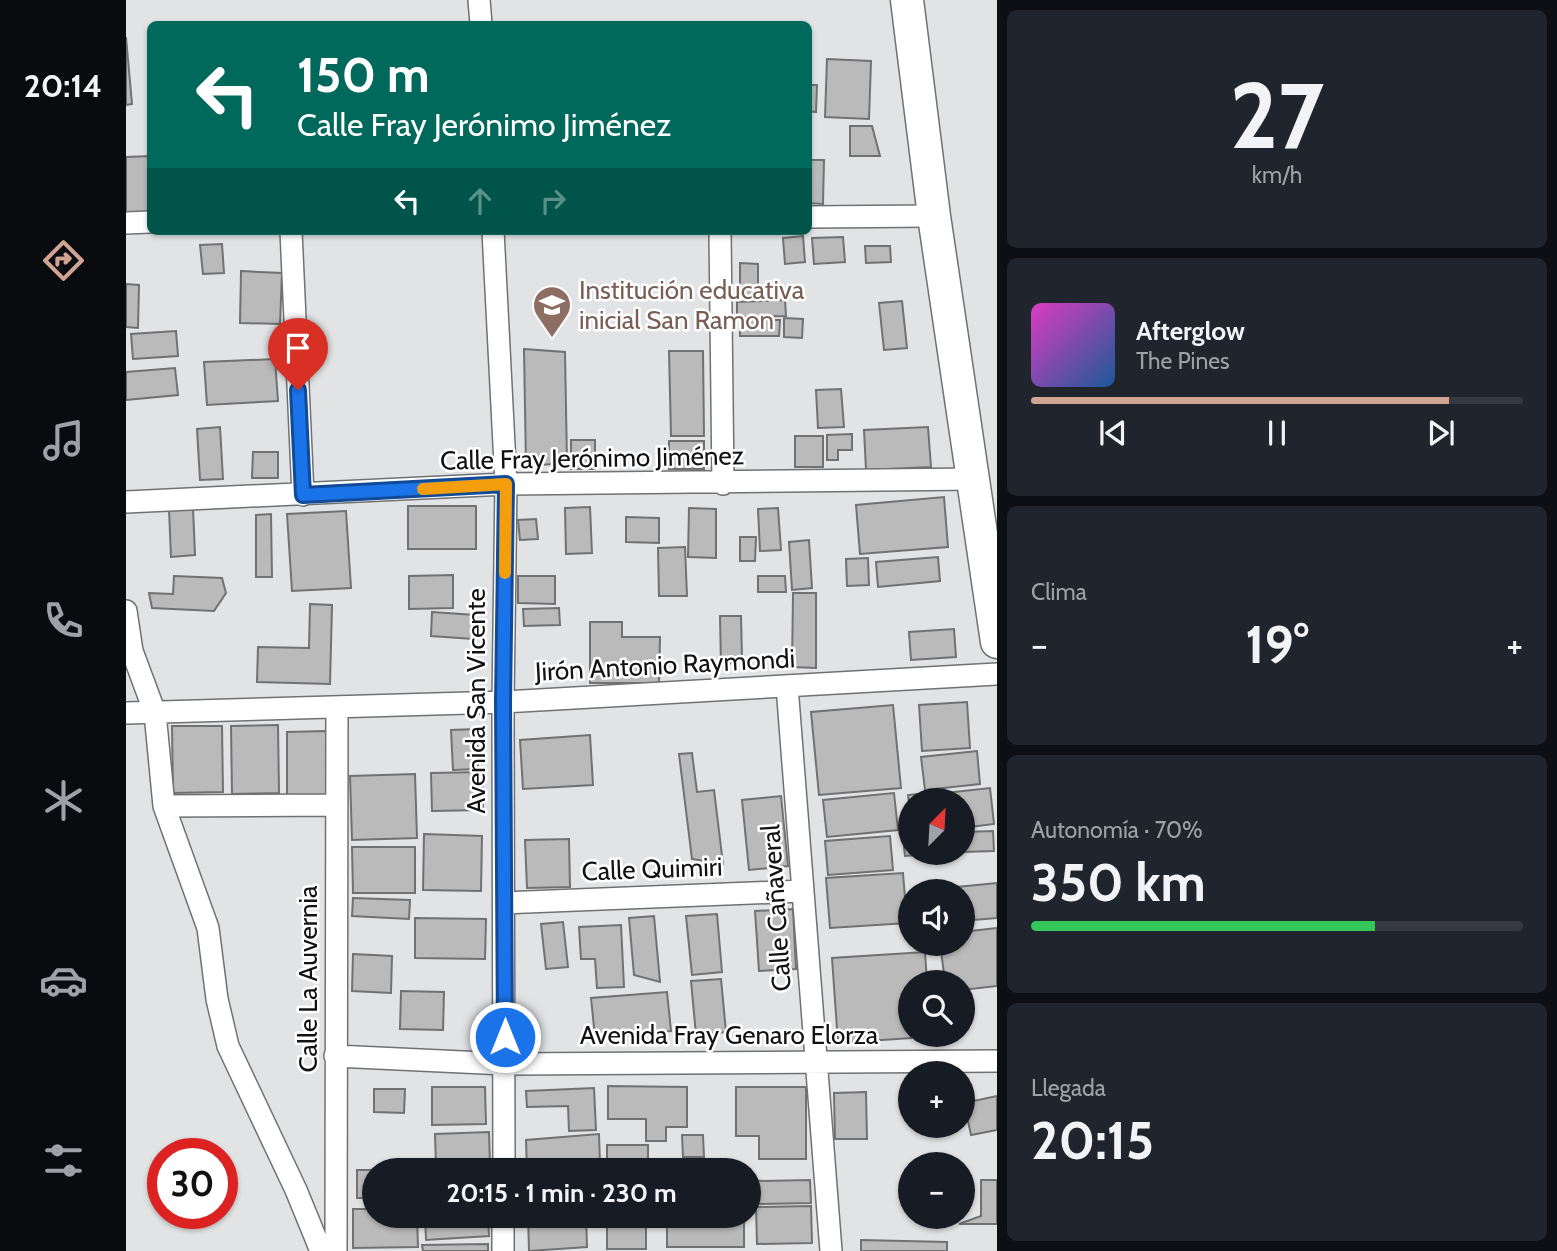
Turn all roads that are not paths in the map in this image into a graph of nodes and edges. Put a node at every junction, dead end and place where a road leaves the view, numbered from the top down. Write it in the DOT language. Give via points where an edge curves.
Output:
graph roads {
  1 [pos="479,0"];
  2 [pos="907,0"];
  3 [pos="481,21"];
  4 [pos="934,216"];
  5 [pos="812,217"];
  6 [pos="147,222"];
  7 [pos="126,223"];
  8 [pos="291,235"];
  9 [pos="493,235"];
  10 [pos="720,235"];
  11 [pos="975,479"];
  12 [pos="506,484"];
  13 [pos="723,484"];
  14 [pos="303,495"];
  15 [pos="126,502"];
  16 [pos="126,611"];
  17 [pos="997,642"];
  18 [pos="997,674"];
  19 [pos="787,686"];
  20 [pos="503,702"];
  21 [pos="337,708"];
  22 [pos="126,713"];
  23 [pos="155,713"];
  24 [pos="336,805"];
  25 [pos="164,806"];
  26 [pos="803,891"];
  27 [pos="504,903"];
  28 [pos="335,1055"];
  29 [pos="997,1061"];
  30 [pos="816,1062"];
  31 [pos="505,1064"];
  32 [pos="504,1158"];
  33 [pos="503,1228"];
  34 [pos="321,1251"];
  35 [pos="336,1251"];
  36 [pos="503,1251"];
  37 [pos="831,1251"];
  1 -- 3 [label="street"];
  2 -- 4 [label="main road"];
  4 -- 5 [label="street"];
  4 -- 11 [label="main road"];
  6 -- 7 [label="street"];
  8 -- 14 [label="street"];
  9 -- 12 [label="street, Avenida San Vicente"];
  10 -- 13 [label="street"];
  11 -- 13 [label="street, Calle Fray Jerónimo Jiménez"];
  11 -- 17 [label="main road"];
  12 -- 13 [label="street, Calle Fray Jerónimo Jiménez"];
  12 -- 14 [label="street, Calle Fray Jerónimo Jiménez"];
  12 -- 20 [label="street, Avenida San Vicente"];
  14 -- 15 [label="street, Calle Fray Jerónimo Jiménez"];
  16 -- 23 [label="street" via="132,651"];
  18 -- 19 [label="street, Jirón Antonio Raymondi"];
  19 -- 20 [label="street, Jirón Antonio Raymondi"];
  19 -- 26 [label="street, Calle Cañaveral"];
  20 -- 21 [label="street, Jirón Antonio Raymondi"];
  20 -- 27 [label="street, Avenida San Vicente"];
  21 -- 23 [label="street, Jirón Antonio Raymondi"];
  21 -- 24 [label="street, Calle La Auvernia"];
  22 -- 23 [label="street, Jirón Antonio Raymondi"];
  23 -- 25 [label="street"];
  24 -- 25 [label="street"];
  24 -- 28 [label="street, Calle La Auvernia"];
  25 -- 34 [label="street" via="208,928 228,1046"];
  26 -- 27 [label="street, Calle Quimiri"];
  26 -- 30 [label="street, Calle Cañaveral"];
  27 -- 31 [label="street, Avenida San Vicente"];
  28 -- 31 [label="street, Avenida Fray Genaro Elorza"];
  28 -- 35 [label="street, Calle La Auvernia"];
  29 -- 30 [label="street, Avenida Fray Genaro Elorza"];
  30 -- 31 [label="street, Avenida Fray Genaro Elorza"];
  30 -- 37 [label="street, Calle Cañaveral"];
  31 -- 32 [label="street, Avenida San Vicente"];
  33 -- 36 [label="street"];
}
